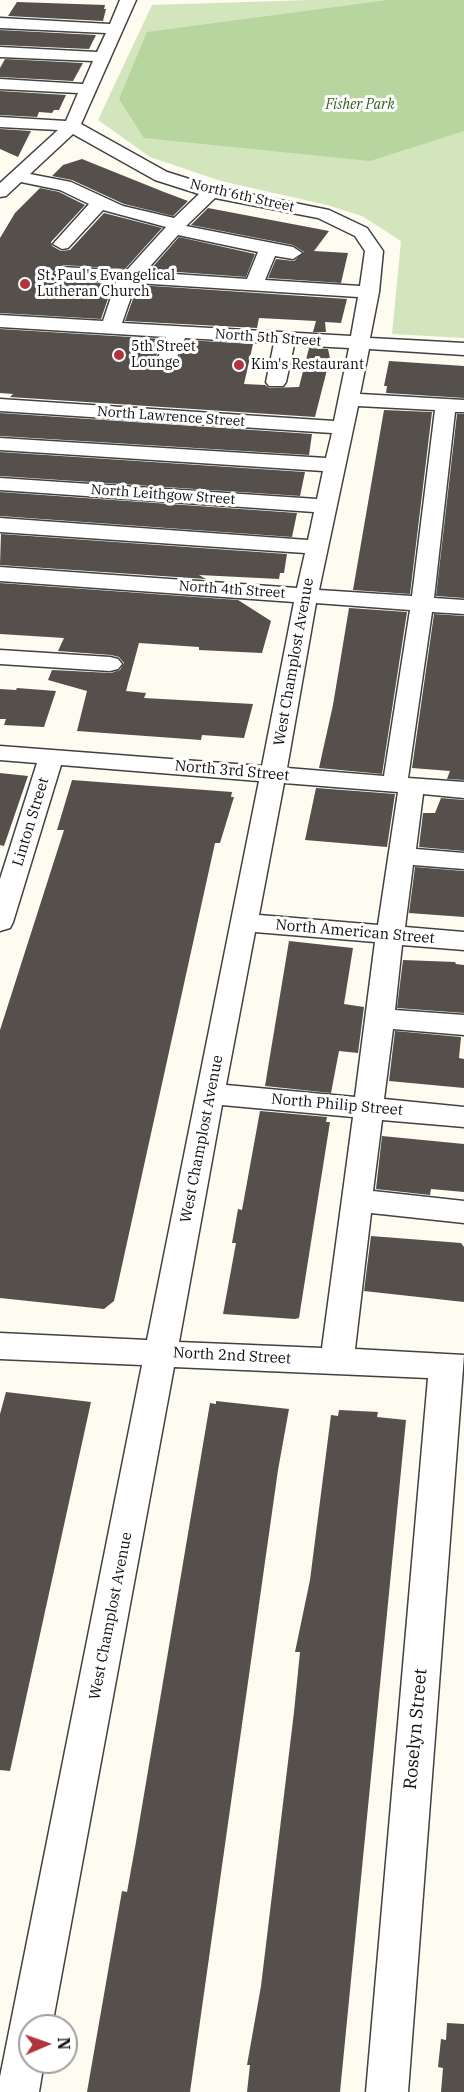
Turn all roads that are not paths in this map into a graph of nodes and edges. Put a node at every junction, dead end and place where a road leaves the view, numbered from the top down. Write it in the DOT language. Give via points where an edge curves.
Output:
graph roads {
  1 [pos="128,0"];
  2 [pos="0,23"];
  3 [pos="116,29"];
  4 [pos="0,52"];
  5 [pos="103,57"];
  6 [pos="0,84"];
  7 [pos="89,89"];
  8 [pos="0,122"];
  9 [pos="72,126"];
  10 [pos="0,168"];
  11 [pos="20,172"];
  12 [pos="0,192"];
  13 [pos="211,192"];
  14 [pos="101,202"];
  15 [pos="175,226"];
  16 [pos="62,244"];
  17 [pos="268,249"];
  18 [pos="374,252"];
  19 [pos="293,253"];
  20 [pos="63,273"];
  21 [pos="129,278"];
  22 [pos="254,285"];
  23 [pos="370,292"];
  24 [pos="0,321"];
  25 [pos="111,328"];
  26 [pos="177,333"];
  27 [pos="285,339"];
  28 [pos="359,344"];
  29 [pos="464,349"];
  30 [pos="166,363"];
  31 [pos="276,382"];
  32 [pos="350,399"];
  33 [pos="0,405"];
  34 [pos="455,405"];
  35 [pos="343,428"];
  36 [pos="0,444"];
  37 [pos="335,465"];
  38 [pos="0,484"];
  39 [pos="325,506"];
  40 [pos="0,525"];
  41 [pos="316,548"];
  42 [pos="0,574"];
  43 [pos="305,595"];
  44 [pos="422,604"];
  45 [pos="464,608"];
  46 [pos="0,657"];
  47 [pos="110,664"];
  48 [pos="0,753"];
  49 [pos="51,757"];
  50 [pos="273,775"];
  51 [pos="404,785"];
  52 [pos="464,790"];
  53 [pos="401,856"];
  54 [pos="464,861"];
  55 [pos="0,922"];
  56 [pos="246,923"];
  57 [pos="390,935"];
  58 [pos="464,941"];
  59 [pos="380,1018"];
  60 [pos="464,1025"];
  61 [pos="210,1094"];
  62 [pos="369,1108"];
  63 [pos="464,1117"];
  64 [pos="358,1201"];
  65 [pos="464,1212"];
  66 [pos="0,1346"];
  67 [pos="162,1353"];
  68 [pos="337,1361"];
  69 [pos="454,1367"];
  70 [pos="33,2014"];
  71 [pos="21,2074"];
  72 [pos="18,2092"];
  73 [pos="387,2092"];
  1 -- 3 [label="street"];
  2 -- 3 [label="street"];
  3 -- 5 [label="street"];
  4 -- 5 [label="street"];
  5 -- 7 [label="street"];
  6 -- 7 [label="street"];
  7 -- 9 [label="street"];
  8 -- 9 [label="street, North 6th Street"];
  9 -- 11 [label="street"];
  9 -- 13 [label="street, North 6th Street" via="161,176"];
  10 -- 11 [label="street"];
  11 -- 12 [label="street"];
  11 -- 14 [label="street"];
  13 -- 15 [label="street"];
  13 -- 18 [label="street, North 6th Street" via="323,214 361,232"];
  14 -- 15 [label="street"];
  14 -- 16 [label="street"];
  15 -- 17 [label="street"];
  15 -- 21 [label="street"];
  17 -- 19 [label="street"];
  17 -- 22 [label="street"];
  18 -- 23 [label="street, West Champlost Avenue"];
  20 -- 21 [label="street"];
  21 -- 22 [label="street"];
  21 -- 25 [label="street"];
  22 -- 23 [label="street"];
  23 -- 28 [label="street, West Champlost Avenue"];
  24 -- 25 [label="street, North 5th Street"];
  25 -- 26 [label="street, North 5th Street"];
  26 -- 27 [label="street, North 5th Street"];
  26 -- 30 [label="street"];
  27 -- 28 [label="street, North 5th Street"];
  27 -- 31 [label="street"];
  28 -- 29 [label="street, North 5th Street"];
  28 -- 32 [label="street, West Champlost Avenue"];
  32 -- 34 [label="street"];
  32 -- 35 [label="street, West Champlost Avenue"];
  33 -- 35 [label="street, North Lawrence Street"];
  34 -- 44 [label="street"];
  35 -- 37 [label="street, West Champlost Avenue"];
  36 -- 37 [label="street"];
  37 -- 39 [label="street, West Champlost Avenue"];
  38 -- 39 [label="street, North Leithgow Street"];
  39 -- 41 [label="street, West Champlost Avenue"];
  40 -- 41 [label="street"];
  41 -- 43 [label="street, West Champlost Avenue"];
  42 -- 43 [label="street, North 4th Street"];
  43 -- 44 [label="street, North 4th Street"];
  43 -- 50 [label="street, West Champlost Avenue"];
  44 -- 45 [label="street, North 4th Street"];
  44 -- 51 [label="street"];
  46 -- 47 [label="street"];
  48 -- 49 [label="street, North 3rd Street"];
  49 -- 50 [label="street, North 3rd Street"];
  49 -- 55 [label="street, Linton Street"];
  50 -- 51 [label="street, North 3rd Street"];
  50 -- 56 [label="street, West Champlost Avenue"];
  51 -- 52 [label="street, North 3rd Street"];
  51 -- 53 [label="street"];
  53 -- 54 [label="street"];
  53 -- 57 [label="street"];
  56 -- 57 [label="street, North American Street"];
  56 -- 61 [label="street, West Champlost Avenue"];
  57 -- 58 [label="street, North American Street"];
  57 -- 59 [label="street"];
  59 -- 60 [label="street"];
  59 -- 62 [label="street"];
  61 -- 62 [label="street, North Philip Street"];
  61 -- 67 [label="street, West Champlost Avenue"];
  62 -- 63 [label="street, North Philip Street"];
  62 -- 64 [label="street"];
  64 -- 65 [label="street"];
  64 -- 68 [label="street"];
  66 -- 67 [label="street, North 2nd Street"];
  67 -- 68 [label="street, North 2nd Street"];
  67 -- 70 [label="street, West Champlost Avenue"];
  68 -- 69 [label="street, North 2nd Street"];
  69 -- 73 [label="street, Roselyn Street"];
  71 -- 72 [label="street, West Champlost Avenue"];
}
